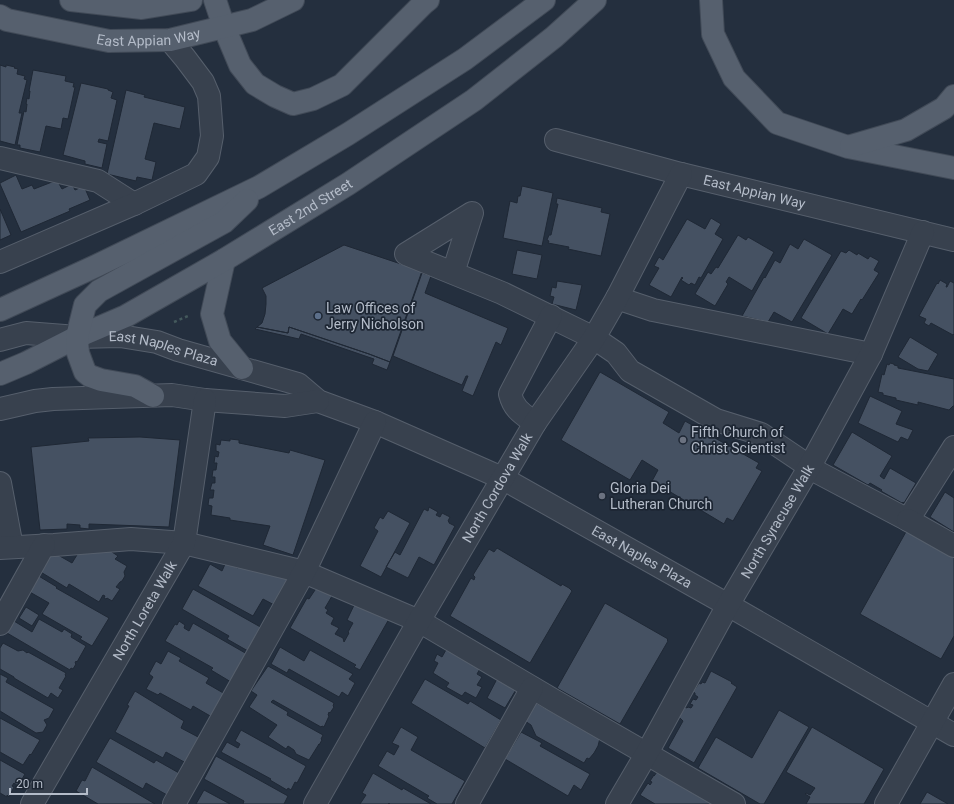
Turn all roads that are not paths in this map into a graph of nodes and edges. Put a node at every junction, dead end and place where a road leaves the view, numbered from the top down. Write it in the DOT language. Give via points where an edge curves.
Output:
graph roads {
  1 [pos="71,0"];
  2 [pos="191,0"];
  3 [pos="215,0"];
  4 [pos="293,0"];
  5 [pos="428,0"];
  6 [pos="544,0"];
  7 [pos="596,0"];
  8 [pos="711,0"];
  9 [pos="0,16"];
  10 [pos="224,27"];
  11 [pos="170,40"];
  12 [pos="954,96"];
  13 [pos="556,140"];
  14 [pos="848,147"];
  15 [pos="0,158"];
  16 [pos="954,168"];
  17 [pos="681,174"];
  18 [pos="259,188"];
  19 [pos="134,204"];
  20 [pos="923,232"];
  21 [pos="954,240"];
  22 [pos="224,260"];
  23 [pos="0,262"];
  24 [pos="453,273"];
  25 [pos="617,298"];
  26 [pos="0,310"];
  27 [pos="551,316"];
  28 [pos="77,336"];
  29 [pos="594,338"];
  30 [pos="0,340"];
  31 [pos="871,354"];
  32 [pos="242,368"];
  33 [pos="0,374"];
  34 [pos="153,396"];
  35 [pos="206,400"];
  36 [pos="318,401"];
  37 [pos="0,408"];
  38 [pos="375,422"];
  39 [pos="535,423"];
  40 [pos="954,447"];
  41 [pos="810,466"];
  42 [pos="502,478"];
  43 [pos="0,483"];
  44 [pos="908,520"];
  45 [pos="184,543"];
  46 [pos="44,545"];
  47 [pos="954,546"];
  48 [pos="6,547"];
  49 [pos="304,572"];
  50 [pos="728,605"];
  51 [pos="419,621"];
  52 [pos="0,624"];
  53 [pos="954,684"];
  54 [pos="532,688"];
  55 [pos="932,722"];
  56 [pos="954,735"];
  57 [pos="647,753"];
  58 [pos="32,804"];
  59 [pos="174,804"];
  60 [pos="315,804"];
  61 [pos="467,804"];
  62 [pos="617,804"];
  63 [pos="734,804"];
  64 [pos="886,804"];
  1 -- 2 [label="main road, East Appian Way" via="142,8"];
  3 -- 10 [label="main road"];
  4 -- 10 [label="main road, East Appian Way" via="252,20"];
  5 -- 10 [label="main road" via="342,86 313,100 293,104 254,84 240,65"];
  6 -- 18 [label="main road" via="465,59"];
  7 -- 22 [label="main road, East 2nd Street" via="474,100 348,184"];
  8 -- 14 [label="main road" via="713,34 734,78 777,123"];
  9 -- 11 [label="main road, East Appian Way" via="7,20 109,41"];
  10 -- 11 [label="main road, East Appian Way"];
  11 -- 19 [label="street" via="203,82 209,96 212,136 208,157 196,174"];
  12 -- 14 [label="main road" via="944,108 906,130"];
  13 -- 17 [label="street, East Appian Way"];
  14 -- 16 [label="main road"];
  15 -- 19 [label="street" via="98,181"];
  17 -- 20 [label="street, East Appian Way"];
  17 -- 25 [label="street, North Cordova Walk"];
  18 -- 26 [label="main road"];
  18 -- 28 [label="main road" via="224,222 99,291 85,305"];
  19 -- 23 [label="street"];
  20 -- 21 [label="street, East Appian Way"];
  20 -- 31 [label="street, North Syracuse Walk"];
  22 -- 28 [label="main road, East 2nd Street" via="126,316"];
  22 -- 32 [label="main road" via="212,314 220,341"];
  24 -- 27 [label="street"];
  25 -- 29 [label="street, North Cordova Walk"];
  25 -- 31 [label="street" via="653,310"];
  27 -- 29 [label="street"];
  27 -- 39 [label="street" via="510,394 512,403"];
  28 -- 30 [label="street, East Naples Plaza" via="26,333"];
  28 -- 32 [label="street, East Naples Plaza" via="120,336 149,340"];
  28 -- 33 [label="main road, East 2nd Street"];
  28 -- 34 [label="main road" via="78,354 85,372 90,376 136,386"];
  29 -- 39 [label="street, North Cordova Walk"];
  29 -- 41 [label="street" via="616,352 630,371 716,420 761,434"];
  31 -- 41 [label="street, North Syracuse Walk"];
  32 -- 36 [label="street, East Naples Plaza" via="298,384"];
  34 -- 35 [label="street, East Naples Plaza" via="172,395"];
  34 -- 37 [label="street, East Naples Plaza" via="53,399"];
  35 -- 36 [label="street, East Naples Plaza" via="285,406"];
  35 -- 45 [label="street, North Loreta Walk"];
  36 -- 38 [label="street, East Naples Plaza"];
  38 -- 42 [label="street, East Naples Plaza"];
  38 -- 49 [label="street"];
  39 -- 42 [label="street, North Cordova Walk"];
  40 -- 44 [label="street"];
  41 -- 44 [label="street"];
  41 -- 50 [label="street, North Syracuse Walk"];
  42 -- 50 [label="street, East Naples Plaza"];
  42 -- 51 [label="street, North Cordova Walk"];
  43 -- 48 [label="street"];
  44 -- 47 [label="street"];
  45 -- 46 [label="street" via="132,539"];
  45 -- 49 [label="street"];
  45 -- 58 [label="street, North Loreta Walk"];
  46 -- 48 [label="street"];
  46 -- 52 [label="street"];
  49 -- 51 [label="street"];
  49 -- 59 [label="street"];
  50 -- 55 [label="street, East Naples Plaza"];
  50 -- 57 [label="street, North Syracuse Walk"];
  51 -- 54 [label="street"];
  51 -- 60 [label="street, North Cordova Walk"];
  53 -- 55 [label="street"];
  54 -- 57 [label="street"];
  54 -- 61 [label="street"];
  55 -- 56 [label="street, East Naples Plaza"];
  55 -- 64 [label="street"];
  57 -- 62 [label="street, North Syracuse Walk"];
  57 -- 63 [label="street"];
}
